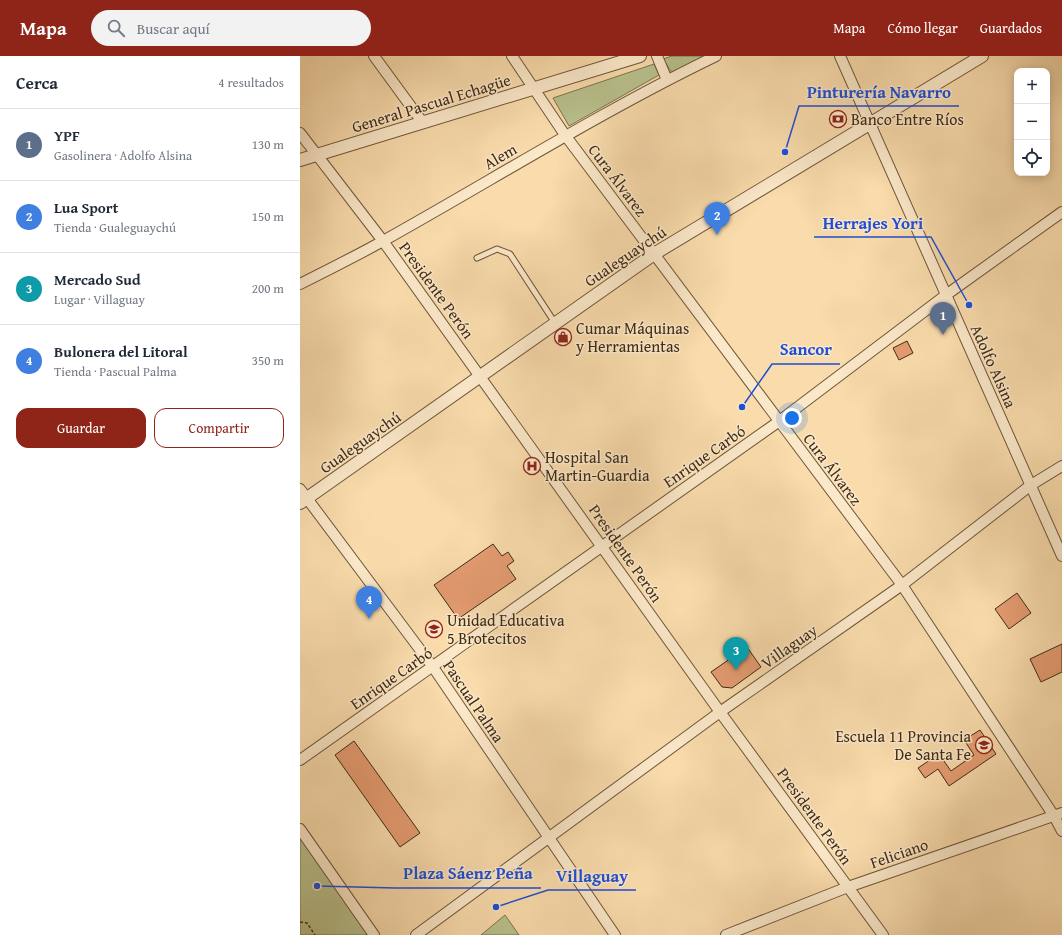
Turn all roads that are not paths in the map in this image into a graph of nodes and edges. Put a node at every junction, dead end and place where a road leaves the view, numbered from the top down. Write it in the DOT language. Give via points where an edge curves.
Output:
graph roads {
  1 [pos="374,56"];
  2 [pos="512,56"];
  3 [pos="640,56"];
  4 [pos="657,56"];
  5 [pos="716,56"];
  6 [pos="840,56"];
  7 [pos="982,56"];
  8 [pos="667,80"];
  9 [pos="535,88"];
  10 [pos="871,122"];
  11 [pos="423,124"];
  12 [pos="300,133"];
  13 [pos="566,135"];
  14 [pos="316,156"];
  15 [pos="300,160"];
  16 [pos="1062,212"];
  17 [pos="383,241"];
  18 [pos="654,254"];
  19 [pos="477,258"];
  20 [pos="300,284"];
  21 [pos="946,295"];
  22 [pos="556,324"];
  23 [pos="481,377"];
  24 [pos="778,422"];
  25 [pos="1062,466"];
  26 [pos="1031,485"];
  27 [pos="302,497"];
  28 [pos="603,546"];
  29 [pos="1062,556"];
  30 [pos="902,585"];
  31 [pos="433,667"];
  32 [pos="720,712"];
  33 [pos="300,760"];
  34 [pos="1058,814"];
  35 [pos="300,829"];
  36 [pos="1062,831"];
  37 [pos="549,839"];
  38 [pos="848,887"];
  39 [pos="374,935"];
  40 [pos="416,935"];
  41 [pos="615,935"];
  42 [pos="726,935"];
  43 [pos="883,935"];
  1 -- 11 [label="street"];
  2 -- 9 [label="street, Cura Álvarez"];
  3 -- 9 [label="street, General Pascual Echagüe"];
  4 -- 8 [label="street"];
  5 -- 8 [label="street, Alem"];
  6 -- 10 [label="street, Adolfo Alsina"];
  7 -- 10 [label="street, Gualeguaychú"];
  8 -- 13 [label="street, Alem"];
  9 -- 11 [label="street, General Pascual Echagüe"];
  9 -- 13 [label="street, Cura Álvarez"];
  10 -- 18 [label="street, Gualeguaychú"];
  10 -- 21 [label="street, Adolfo Alsina"];
  11 -- 14 [label="street, General Pascual Echagüe"];
  12 -- 14 [label="street, Presidente Perón"];
  13 -- 17 [label="street, Alem"];
  13 -- 18 [label="street, Cura Álvarez"];
  14 -- 15 [label="street, General Pascual Echagüe"];
  14 -- 17 [label="street, Presidente Perón"];
  16 -- 21 [label="street, Enrique Carbó"];
  17 -- 20 [label="street, Alem"];
  17 -- 23 [label="street, Presidente Perón"];
  18 -- 22 [label="street, Gualeguaychú"];
  18 -- 24 [label="street, Cura Álvarez"];
  19 -- 22 [label="lane" via="497,249 510,254"];
  21 -- 24 [label="street, Enrique Carbó"];
  21 -- 26 [label="street, Adolfo Alsina"];
  22 -- 23 [label="street, Gualeguaychú"];
  23 -- 27 [label="street, Gualeguaychú"];
  23 -- 28 [label="street, Presidente Perón"];
  24 -- 28 [label="street, Enrique Carbó"];
  24 -- 30 [label="street, Cura Álvarez"];
  25 -- 26 [label="street, Villaguay"];
  26 -- 29 [label="street, Adolfo Alsina"];
  26 -- 30 [label="street, Villaguay"];
  27 -- 31 [label="street, Pascual Palma"];
  28 -- 31 [label="street, Enrique Carbó"];
  28 -- 32 [label="street, Presidente Perón"];
  30 -- 32 [label="street, Villaguay"];
  30 -- 34 [label="street, Cura Álvarez"];
  31 -- 33 [label="street, Enrique Carbó"];
  31 -- 37 [label="street, Pascual Palma"];
  32 -- 37 [label="street, Villaguay"];
  32 -- 38 [label="street, Presidente Perón"];
  34 -- 36 [label="street, Cura Álvarez"];
  34 -- 38 [label="street, Feliciano"];
  35 -- 39 [label="street"];
  37 -- 40 [label="street, Villaguay"];
  37 -- 41 [label="street, Pascual Palma"];
  38 -- 42 [label="street, Feliciano"];
  38 -- 43 [label="street, Presidente Perón"];
}
